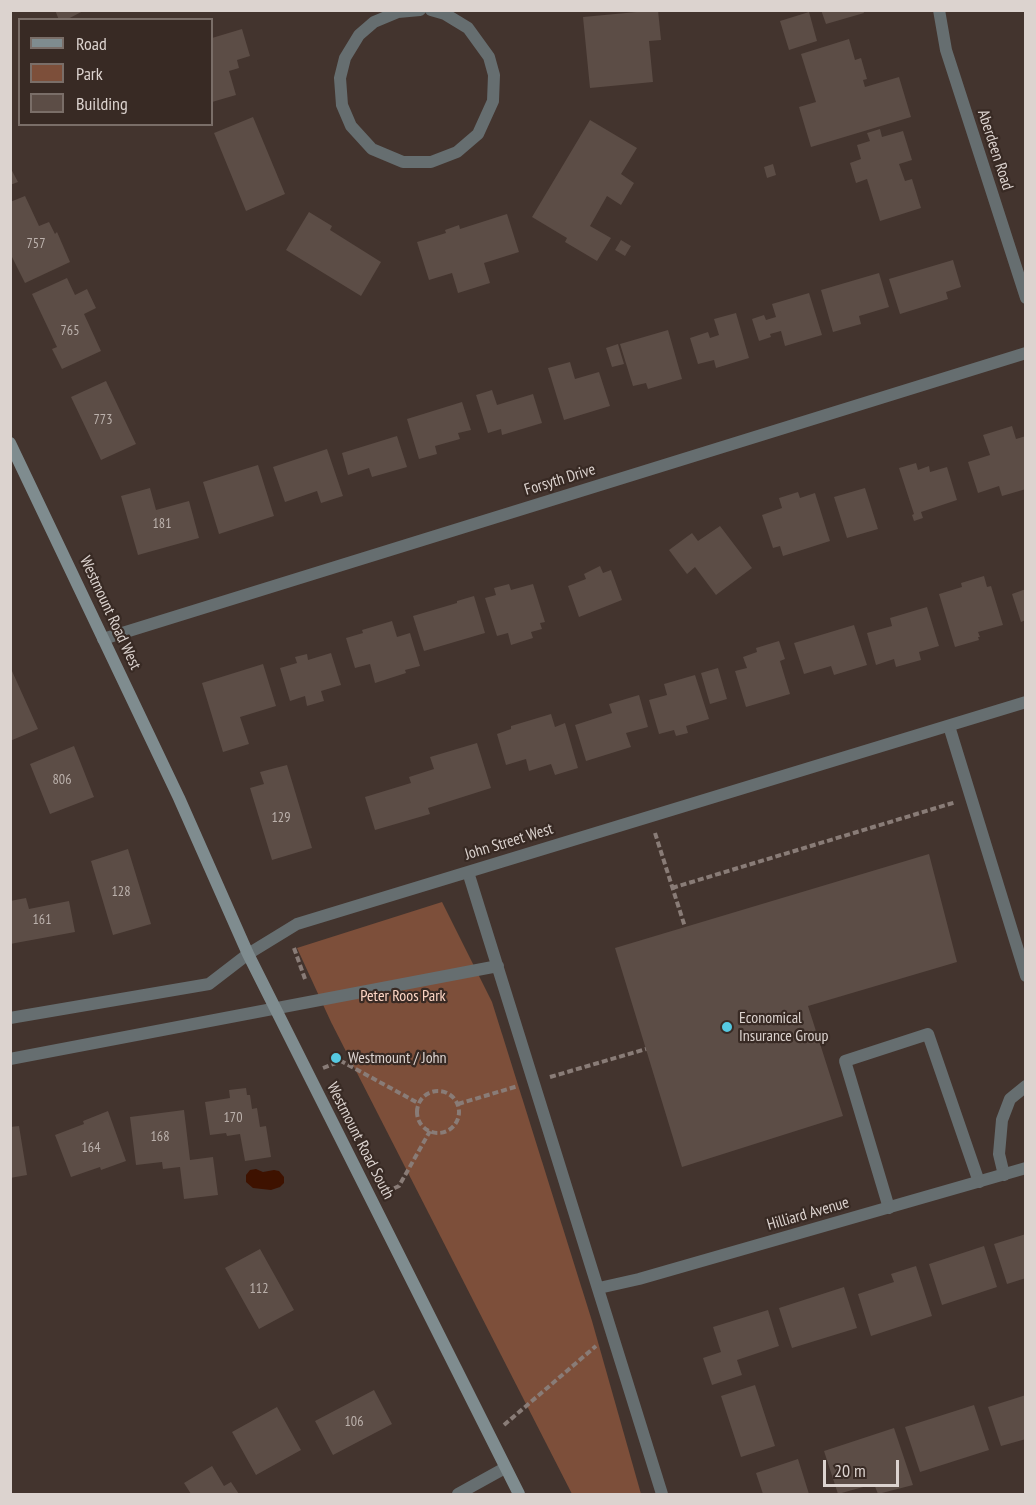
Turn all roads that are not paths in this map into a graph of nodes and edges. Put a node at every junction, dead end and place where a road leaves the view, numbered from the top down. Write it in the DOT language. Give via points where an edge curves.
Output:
graph roads {
  1 [pos="420,10"];
  2 [pos="431,10"];
  3 [pos="939,10"];
  4 [pos="398,11"];
  5 [pos="1026,298"];
  6 [pos="1026,352"];
  7 [pos="12,451"];
  8 [pos="103,639"];
  9 [pos="1026,702"];
  10 [pos="949,726"];
  11 [pos="179,798"];
  12 [pos="468,872"];
  13 [pos="248,954"];
  14 [pos="498,966"];
  15 [pos="1026,976"];
  16 [pos="275,1008"];
  17 [pos="10,1018"];
  18 [pos="10,1059"];
  19 [pos="1026,1086"];
  20 [pos="1026,1168"];
  21 [pos="1004,1175"];
  22 [pos="979,1182"];
  23 [pos="889,1208"];
  24 [pos="599,1288"];
  25 [pos="505,1468"];
  26 [pos="458,1494"];
  27 [pos="519,1494"];
  28 [pos="662,1494"];
  1 -- 4 [label="street"];
  2 -- 4 [label="street" via="468,28 489,57 494,75 493,101 478,134 457,152 432,162 402,162 372,149 351,126 342,105 340,78 345,58 359,35 374,22"];
  3 -- 5 [label="street, Aberdeen Road" via="946,50"];
  6 -- 8 [label="street, Forsyth Drive"];
  7 -- 8 [label="main road, Westmount Road West"];
  8 -- 11 [label="main road, Westmount Road West"];
  9 -- 10 [label="street, John Street West"];
  10 -- 12 [label="street, John Street West"];
  10 -- 15 [label="street"];
  11 -- 13 [label="main road, Westmount Road South"];
  12 -- 13 [label="street, John Street West" via="297,924"];
  12 -- 14 [label="street"];
  13 -- 16 [label="main road, Westmount Road South"];
  13 -- 17 [label="street, John Street West" via="209,984"];
  14 -- 16 [label="street"];
  14 -- 24 [label="street"];
  16 -- 18 [label="street"];
  16 -- 25 [label="main road, Westmount Road South"];
  19 -- 21 [label="street" via="1010,1099 1002,1120 999,1154"];
  20 -- 21 [label="street, Hilliard Avenue"];
  21 -- 22 [label="street, Hilliard Avenue"];
  22 -- 23 [label="street, Hilliard Avenue"];
  22 -- 23 [label="street" via="928,1034 845,1061"];
  23 -- 24 [label="street, Hilliard Avenue"];
  24 -- 28 [label="street"];
  25 -- 26 [label="street"];
  25 -- 27 [label="main road, Westmount Road South"];
}
